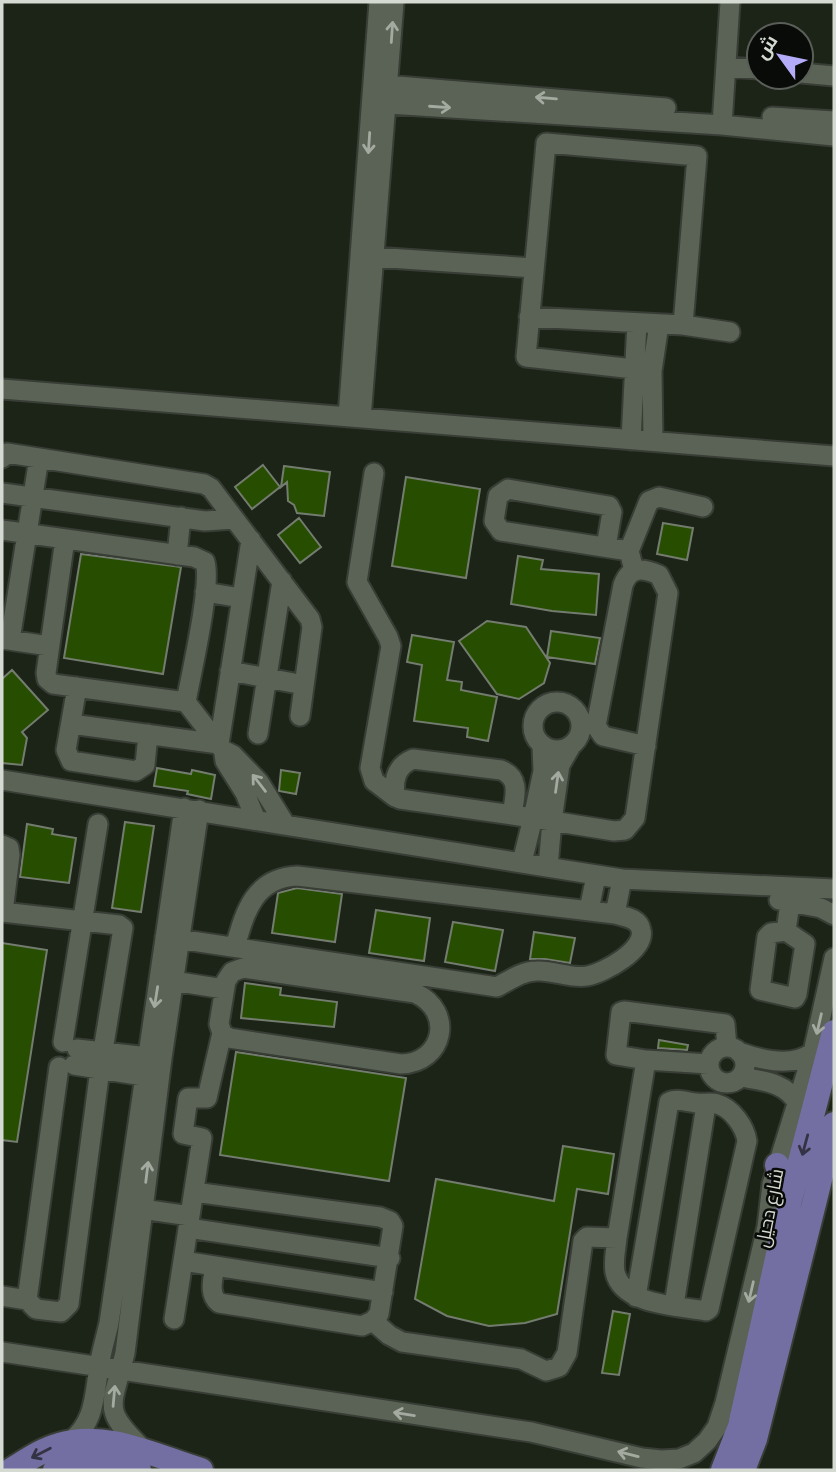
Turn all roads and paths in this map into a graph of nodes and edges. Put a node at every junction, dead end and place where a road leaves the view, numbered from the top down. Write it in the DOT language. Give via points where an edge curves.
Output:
graph roads {
  1 [pos="379,2"];
  2 [pos="394,2"];
  3 [pos="730,2"];
  4 [pos="726,66"];
  5 [pos="745,68"];
  6 [pos="815,74"];
  7 [pos="834,76"];
  8 [pos="380,94"];
  9 [pos="722,119"];
  10 [pos="834,121"];
  11 [pos="834,136"];
  12 [pos="374,257"];
  13 [pos="534,268"];
  14 [pos="529,317"];
  15 [pos="637,323"];
  16 [pos="659,324"];
  17 [pos="683,326"];
  18 [pos="730,332"];
  19 [pos="644,370"];
  20 [pos="2,389"];
  21 [pos="355,417"];
  22 [pos="631,440"];
  23 [pos="653,441"];
  24 [pos="834,456"];
  25 [pos="2,458"];
  26 [pos="39,458"];
  27 [pos="374,474"];
  28 [pos="2,493"];
  29 [pos="34,497"];
  30 [pos="703,508"];
  31 [pos="181,517"];
  32 [pos="234,519"];
  33 [pos="2,530"];
  34 [pos="29,533"];
  35 [pos="65,539"];
  36 [pos="251,540"];
  37 [pos="606,547"];
  38 [pos="177,555"];
  39 [pos="632,561"];
  40 [pos="282,581"];
  41 [pos="205,592"];
  42 [pos="242,598"];
  43 [pos="6,639"];
  44 [pos="49,646"];
  45 [pos="230,671"];
  46 [pos="267,677"];
  47 [pos="304,685"];
  48 [pos="77,687"];
  49 [pos="186,702"];
  50 [pos="590,715"];
  51 [pos="300,716"];
  52 [pos="71,724"];
  53 [pos="148,734"];
  54 [pos="258,734"];
  55 [pos="542,746"];
  56 [pos="571,746"];
  57 [pos="646,746"];
  58 [pos="221,747"];
  59 [pos="2,780"];
  60 [pos="395,797"];
  61 [pos="191,809"];
  62 [pos="512,814"];
  63 [pos="256,820"];
  64 [pos="542,820"];
  65 [pos="98,824"];
  66 [pos="285,824"];
  67 [pos="2,845"];
  68 [pos="522,862"];
  69 [pos="548,867"];
  70 [pos="5,874"];
  71 [pos="596,876"];
  72 [pos="622,879"];
  73 [pos="707,883"];
  74 [pos="834,889"];
  75 [pos="790,903"];
  76 [pos="589,910"];
  77 [pos="3,912"];
  78 [pos="615,914"];
  79 [pos="834,915"];
  80 [pos="83,921"];
  81 [pos="786,931"];
  82 [pos="172,938"];
  83 [pos="235,947"];
  84 [pos="834,958"];
  85 [pos="173,981"];
  86 [pos="225,989"];
  87 [pos="834,1032"];
  88 [pos="222,1033"];
  89 [pos="733,1049"];
  90 [pos="813,1052"];
  91 [pos="68,1056"];
  92 [pos="102,1060"];
  93 [pos="646,1060"];
  94 [pos="709,1064"];
  95 [pos="153,1067"];
  96 [pos="741,1077"];
  97 [pos="720,1082"];
  98 [pos="710,1104"];
  99 [pos="798,1104"];
  100 [pos="834,1124"];
  101 [pos="777,1165"];
  102 [pos="833,1171"];
  103 [pos="194,1192"];
  104 [pos="802,1201"];
  105 [pos="142,1209"];
  106 [pos="189,1222"];
  107 [pos="617,1238"];
  108 [pos="390,1258"];
  109 [pos="183,1261"];
  110 [pos="215,1266"];
  111 [pos="123,1289"];
  112 [pos="383,1292"];
  113 [pos="2,1296"];
  114 [pos="636,1297"];
  115 [pos="27,1300"];
  116 [pos="674,1305"];
  117 [pos="174,1319"];
  118 [pos="373,1321"];
  119 [pos="2,1352"];
  120 [pos="754,1363"];
  121 [pos="99,1366"];
  122 [pos="121,1369"];
  123 [pos="70,1442"];
  124 [pos="702,1462"];
  125 [pos="146,1464"];
  126 [pos="745,1466"];
  127 [pos="11,1470"];
  128 [pos="55,1470"];
  129 [pos="75,1470"];
  130 [pos="201,1470"];
  131 [pos="723,1470"];
  1 -- 8 [label="street"];
  8 -- 2 [label="street, one-way"];
  3 -- 4 [label="street"];
  4 -- 5 [label="street"];
  4 -- 9 [label="street"];
  6 -- 7 [label="street"];
  8 -- 9 [label="street"];
  8 -- 12 [label="street"];
  8 -- 21 [label="street, one-way"];
  9 -- 10 [label="street"];
  9 -- 11 [label="street"];
  12 -- 13 [label="street"];
  12 -- 21 [label="street"];
  13 -- 14 [label="street"];
  13 -- 17 [label="street" via="545,143 697,156"];
  14 -- 15 [label="street"];
  14 -- 19 [label="street" via="526,357"];
  15 -- 16 [label="street"];
  15 -- 19 [label="street"];
  16 -- 17 [label="street"];
  16 -- 19 [label="street"];
  17 -- 18 [label="street"];
  19 -- 22 [label="street"];
  19 -- 23 [label="street"];
  20 -- 21 [label="street"];
  21 -- 22 [label="street"];
  22 -- 23 [label="street"];
  23 -- 24 [label="street"];
  25 -- 26 [label="street" via="7,453"];
  26 -- 29 [label="street"];
  26 -- 32 [label="street" via="204,484"];
  27 -- 60 [label="street" via="357,582 390,642 370,768 374,781"];
  28 -- 29 [label="street"];
  29 -- 31 [label="street"];
  29 -- 34 [label="street"];
  30 -- 39 [label="street" via="659,497 649,500"];
  31 -- 32 [label="street" via="214,522"];
  31 -- 38 [label="street"];
  32 -- 36 [label="street"];
  33 -- 34 [label="street"];
  34 -- 35 [label="street"];
  34 -- 43 [label="street"];
  35 -- 38 [label="street"];
  35 -- 44 [label="street"];
  36 -- 40 [label="street"];
  36 -- 42 [label="street"];
  37 -- 37 [label="street" via="501,531 494,521 498,496 508,489 609,506"];
  37 -- 39 [label="street"];
  38 -- 41 [label="street" via="205,562"];
  39 -- 50 [label="street"];
  39 -- 57 [label="street" via="659,575 668,593"];
  40 -- 46 [label="street"];
  40 -- 47 [label="street" via="312,627"];
  41 -- 42 [label="street"];
  41 -- 49 [label="street"];
  42 -- 45 [label="street"];
  43 -- 44 [label="street"];
  44 -- 48 [label="street" via="47,679"];
  45 -- 46 [label="street"];
  45 -- 58 [label="street"];
  46 -- 47 [label="street"];
  46 -- 54 [label="street"];
  47 -- 51 [label="street"];
  48 -- 49 [label="street"];
  48 -- 52 [label="street"];
  49 -- 58 [label="street"];
  50 -- 55 [label="street" via="558,702 540,709 533,728"];
  50 -- 56 [label="street"];
  50 -- 57 [label="street" via="603,736"];
  52 -- 53 [label="street"];
  52 -- 53 [label="street" via="66,750 71,761 136,771 145,765"];
  53 -- 58 [label="street"];
  55 -- 56 [label="street" via="552,750"];
  55 -- 64 [label="street"];
  64 -- 56 [label="street, one-way"];
  57 -- 64 [label="street" via="635,818 625,830"];
  58 -- 63 [label="street"];
  66 -- 58 [label="street, one-way" via="259,782"];
  59 -- 61 [label="street"];
  60 -- 62 [label="street"];
  60 -- 62 [label="street" via="396,775 413,759 501,770 512,775 516,785"];
  61 -- 63 [label="street"];
  61 -- 82 [label="street"];
  62 -- 64 [label="street"];
  63 -- 66 [label="street"];
  64 -- 68 [label="street"];
  64 -- 69 [label="street"];
  65 -- 80 [label="street"];
  66 -- 68 [label="street"];
  67 -- 70 [label="street" via="9,848"];
  68 -- 69 [label="street"];
  69 -- 71 [label="street"];
  70 -- 77 [label="street"];
  71 -- 72 [label="street"];
  71 -- 76 [label="street"];
  72 -- 73 [label="street"];
  72 -- 78 [label="street"];
  73 -- 74 [label="street"];
  73 -- 75 [label="street"];
  75 -- 79 [label="street"];
  75 -- 81 [label="street"];
  76 -- 78 [label="street"];
  76 -- 83 [label="street" via="286,876 256,897 244,915"];
  77 -- 80 [label="street"];
  78 -- 83 [label="street" via="634,919 642,935 620,962 586,976 522,973 497,987"];
  80 -- 91 [label="street"];
  80 -- 92 [label="street" via="123,928"];
  82 -- 83 [label="street"];
  82 -- 85 [label="street"];
  82 -- 95 [label="street, one-way"];
  84 -- 90 [label="street, شارع دحيل, one-way"];
  85 -- 86 [label="street"];
  85 -- 95 [label="street"];
  86 -- 88 [label="street" via="219,1024"];
  86 -- 88 [label="street" via="229,975 243,968 407,992 431,1003 440,1030 429,1054 408,1064 234,1040"];
  87 -- 104 [label="main road, شارع دحيل, one-way"];
  88 -- 103 [label="street" via="208,1097 188,1098 183,1135 202,1138"];
  89 -- 90 [label="street" via="790,1061"];
  89 -- 93 [label="street" via="725,1024 622,1011 616,1055"];
  89 -- 94 [label="street" via="713,1054"];
  89 -- 96 [label="street" via="745,1064"];
  90 -- 99 [label="street, شارع دحيل"];
  91 -- 92 [label="street"];
  91 -- 115 [label="street"];
  92 -- 95 [label="street"];
  92 -- 115 [label="street" via="69,1304 61,1311 36,1308"];
  93 -- 94 [label="street"];
  93 -- 107 [label="street"];
  94 -- 97 [label="street"];
  105 -- 95 [label="street, one-way"];
  95 -- 111 [label="street"];
  96 -- 97 [label="street"];
  96 -- 99 [label="street" via="781,1086"];
  97 -- 98 [label="street"];
  98 -- 114 [label="street" via="669,1102"];
  98 -- 116 [label="street"];
  98 -- 116 [label="street" via="731,1111 747,1141 709,1309"];
  99 -- 101 [label="street, شارع دحيل"];
  100 -- 104 [label="main road, شارع دحيل"];
  101 -- 104 [label="main road"];
  101 -- 124 [label="street, شارع دحيل, one-way" via="725,1403"];
  102 -- 104 [label="main road"];
  102 -- 126 [label="street, شارع دحيل" via="774,1409"];
  103 -- 106 [label="street"];
  103 -- 108 [label="street" via="380,1217 393,1226"];
  104 -- 120 [label="main road, شارع دحيل"];
  104 -- 126 [label="main road, شارع دحيل"];
  105 -- 106 [label="street"];
  105 -- 111 [label="street"];
  106 -- 108 [label="street"];
  106 -- 109 [label="street"];
  107 -- 114 [label="street" via="615,1273"];
  107 -- 118 [label="street" via="587,1237 583,1241 567,1353 555,1370 542,1370 522,1359 402,1342"];
  108 -- 112 [label="street"];
  109 -- 110 [label="street"];
  109 -- 117 [label="street"];
  110 -- 112 [label="street"];
  110 -- 118 [label="street" via="212,1291 219,1303 362,1326"];
  111 -- 121 [label="street"];
  111 -- 122 [label="street" via="125,1353"];
  112 -- 118 [label="street"];
  113 -- 115 [label="street"];
  114 -- 116 [label="street"];
  119 -- 121 [label="street"];
  120 -- 124 [label="main road" via="724,1444"];
  120 -- 131 [label="main road, شارع دحيل" via="740,1426"];
  121 -- 122 [label="street"];
  121 -- 123 [label="street" via="90,1419"];
  124 -- 122 [label="street, one-way" via="642,1458 531,1432"];
  125 -- 122 [label="street, one-way" via="115,1416 113,1396"];
  123 -- 125 [label="main road" via="108,1442"];
  123 -- 127 [label="main road, one-way"];
  125 -- 128 [label="main road" via="83,1454"];
  125 -- 129 [label="main road" via="88,1464"];
  125 -- 130 [label="main road"];
}
